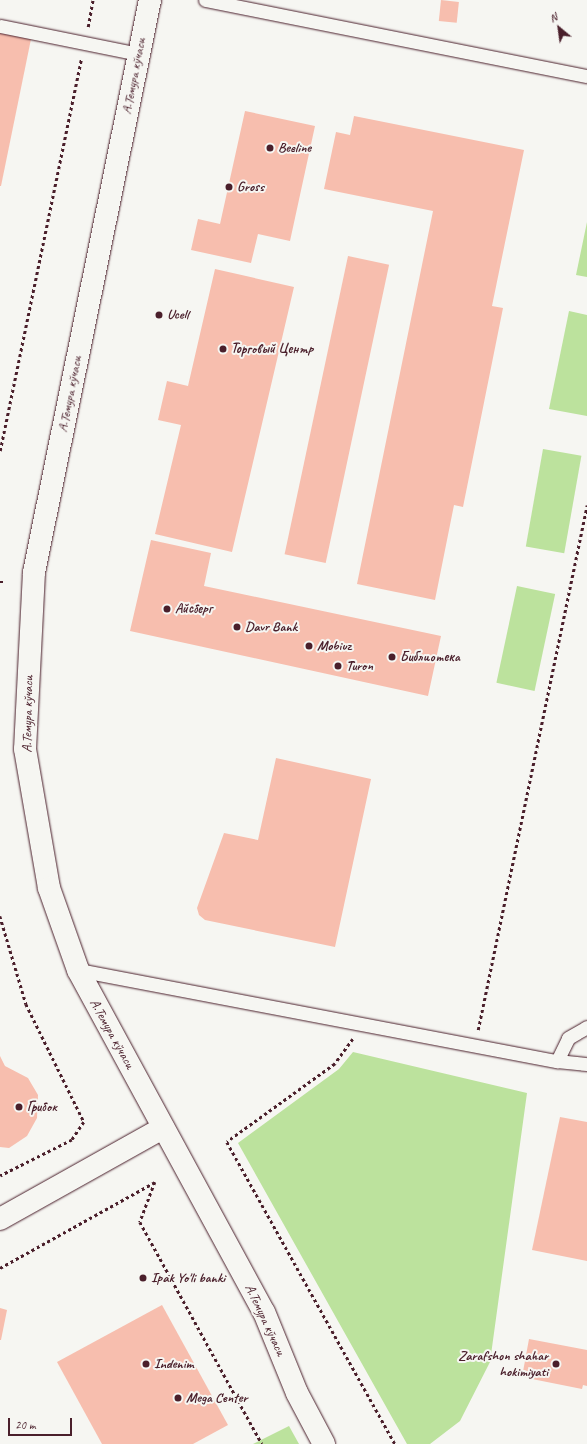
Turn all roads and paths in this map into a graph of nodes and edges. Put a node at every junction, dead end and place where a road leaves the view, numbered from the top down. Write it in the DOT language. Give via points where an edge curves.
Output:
graph roads {
  1 [pos="94,0"];
  2 [pos="150,0"];
  3 [pos="205,0"];
  4 [pos="0,26"];
  5 [pos="84,44"];
  6 [pos="139,54"];
  7 [pos="587,76"];
  8 [pos="0,451"];
  9 [pos="587,505"];
  10 [pos="0,582"];
  11 [pos="4,582"];
  12 [pos="0,916"];
  13 [pos="78,970"];
  14 [pos="364,1024"];
  15 [pos="587,1027"];
  16 [pos="475,1045"];
  17 [pos="557,1061"];
  18 [pos="587,1064"];
  19 [pos="163,1128"];
  20 [pos="0,1176"];
  21 [pos="0,1219"];
  22 [pos="0,1268"];
  23 [pos="262,1444"];
  24 [pos="324,1444"];
  25 [pos="395,1444"];
  1 -- 5 [label="path"];
  2 -- 6 [label="street, А.Темура кўчаси"];
  3 -- 7 [label="lane"];
  4 -- 5 [label="lane"];
  5 -- 6 [label="lane"];
  5 -- 8 [label="path"];
  6 -- 13 [label="street, А.Темура кўчаси" via="34,572 25,749 49,888"];
  9 -- 16 [label="path"];
  10 -- 11 [label="path"];
  12 -- 20 [label="path" via="26,1004 84,1122 72,1140"];
  13 -- 14 [label="lane"];
  13 -- 19 [label="street, А.Темура кўчаси"];
  14 -- 16 [label="lane"];
  14 -- 25 [label="path" via="335,1064 227,1142"];
  15 -- 17 [label="lane" via="568,1038"];
  16 -- 17 [label="lane"];
  17 -- 18 [label="lane"];
  19 -- 21 [label="street"];
  19 -- 24 [label="street, А.Темура кўчаси" via="264,1312 297,1393"];
  22 -- 23 [label="path" via="155,1182 140,1222"];
}
